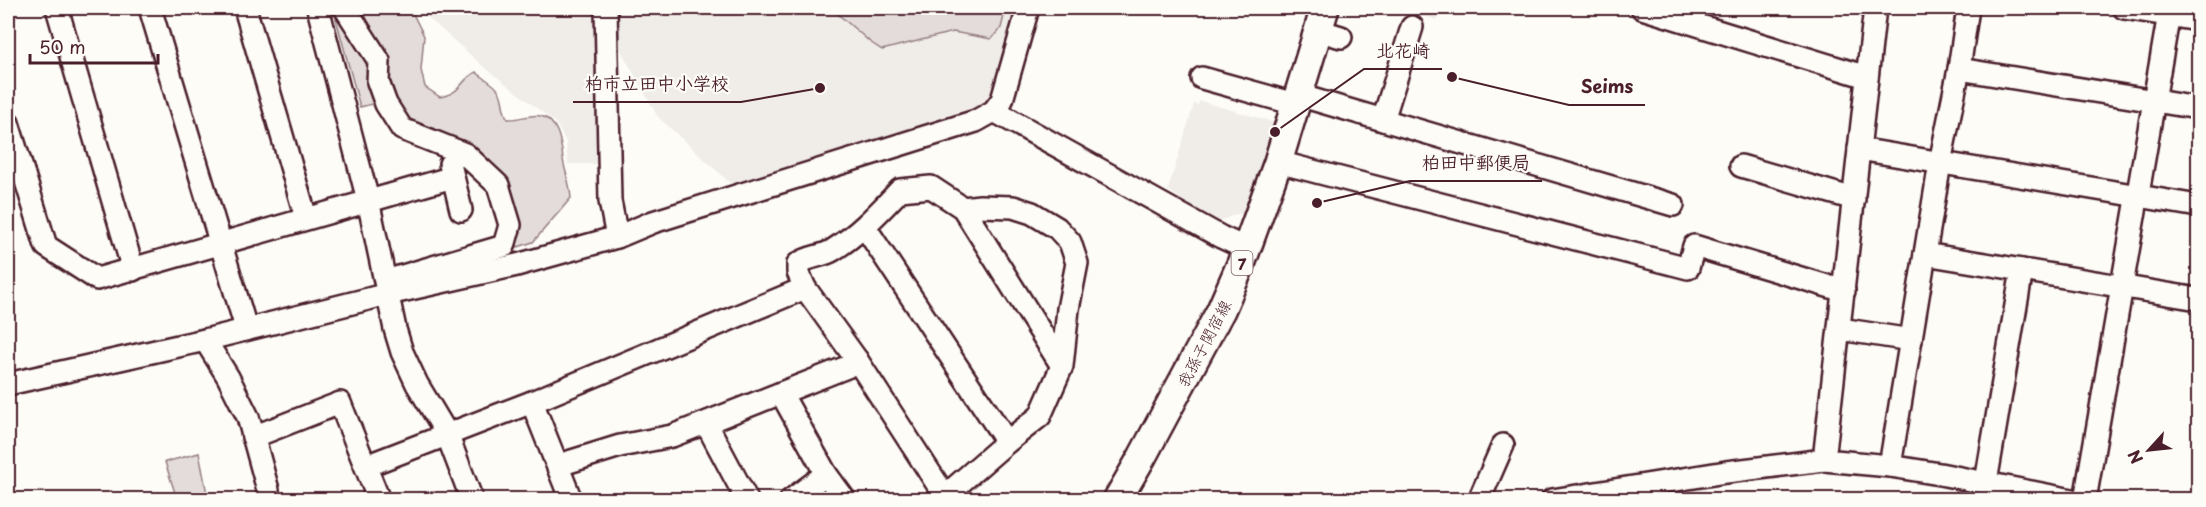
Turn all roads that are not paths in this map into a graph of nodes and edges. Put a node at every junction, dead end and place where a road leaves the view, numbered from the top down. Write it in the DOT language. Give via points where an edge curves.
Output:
graph roads {
  1 [pos="57,8"];
  2 [pos="150,8"];
  3 [pos="245,8"];
  4 [pos="318,8"];
  5 [pos="345,8"];
  6 [pos="606,8"];
  7 [pos="1028,8"];
  8 [pos="1642,8"];
  9 [pos="1875,8"];
  10 [pos="1968,8"];
  11 [pos="2124,8"];
  12 [pos="2169,11"];
  13 [pos="2199,20"];
  14 [pos="1328,25"];
  15 [pos="1412,27"];
  16 [pos="1959,69"];
  17 [pos="1868,77"];
  18 [pos="1202,78"];
  19 [pos="1297,100"];
  20 [pos="2154,100"];
  21 [pos="2199,108"];
  22 [pos="994,111"];
  23 [pos="1383,120"];
  24 [pos="8,123"];
  25 [pos="446,146"];
  26 [pos="1859,149"];
  27 [pos="1278,162"];
  28 [pos="1940,163"];
  29 [pos="1741,166"];
  30 [pos="14,167"];
  31 [pos="453,177"];
  32 [pos="2138,196"];
  33 [pos="1854,199"];
  34 [pos="368,200"];
  35 [pos="1673,206"];
  36 [pos="2199,206"];
  37 [pos="963,208"];
  38 [pos="461,210"];
  39 [pos="306,218"];
  40 [pos="865,226"];
  41 [pos="618,237"];
  42 [pos="221,242"];
  43 [pos="1247,249"];
  44 [pos="1926,254"];
  45 [pos="134,270"];
  46 [pos="2022,270"];
  47 [pos="2123,285"];
  48 [pos="386,288"];
  49 [pos="805,288"];
  50 [pos="1844,291"];
  51 [pos="2199,299"];
  52 [pos="246,328"];
  53 [pos="1840,329"];
  54 [pos="205,340"];
  55 [pos="1911,340"];
  56 [pos="857,360"];
  57 [pos="1062,366"];
  58 [pos="8,384"];
  59 [pos="781,393"];
  60 [pos="532,402"];
  61 [pos="706,423"];
  62 [pos="447,434"];
  63 [pos="253,436"];
  64 [pos="1007,442"];
  65 [pos="1503,444"];
  66 [pos="1824,460"];
  67 [pos="559,465"];
  68 [pos="366,466"];
  69 [pos="1890,466"];
  70 [pos="826,474"];
  71 [pos="1986,482"];
  72 [pos="944,498"];
  73 [pos="268,500"];
  74 [pos="379,500"];
  75 [pos="472,500"];
  76 [pos="571,500"];
  77 [pos="747,500"];
  78 [pos="791,500"];
  79 [pos="845,500"];
  80 [pos="1117,500"];
  81 [pos="1479,500"];
  82 [pos="1552,500"];
  83 [pos="2072,500"];
  84 [pos="2085,500"];
  1 -- 45 [label="street"];
  2 -- 42 [label="street"];
  3 -- 39 [label="street"];
  4 -- 34 [label="street"];
  5 -- 25 [label="street" via="379,61 378,82 402,129"];
  6 -- 41 [label="street" via="610,201"];
  7 -- 22 [label="street" via="1002,100"];
  8 -- 17 [label="street"];
  9 -- 17 [label="street"];
  10 -- 16 [label="street"];
  11 -- 12 [label="street"];
  12 -- 13 [label="street"];
  12 -- 20 [label="street"];
  14 -- 19 [label="main road, 我孫子関宿線 / 7"];
  15 -- 23 [label="street"];
  16 -- 20 [label="street"];
  16 -- 28 [label="street"];
  17 -- 26 [label="street"];
  18 -- 19 [label="street"];
  19 -- 23 [label="street"];
  19 -- 27 [label="main road, 我孫子関宿線 / 7"];
  20 -- 21 [label="street"];
  20 -- 32 [label="street"];
  22 -- 41 [label="street" via="975,121 652,222"];
  22 -- 43 [label="street"];
  23 -- 35 [label="street"];
  24 -- 30 [label="street"];
  25 -- 31 [label="street"];
  25 -- 48 [label="street" via="465,154 498,184 510,225 504,246"];
  26 -- 28 [label="street"];
  26 -- 33 [label="street"];
  27 -- 43 [label="main road, 我孫子関宿線 / 7"];
  27 -- 50 [label="street" via="1688,268 1694,246"];
  28 -- 32 [label="street"];
  28 -- 44 [label="street"];
  29 -- 33 [label="street"];
  30 -- 45 [label="street" via="46,246 97,279"];
  31 -- 34 [label="street"];
  31 -- 38 [label="street"];
  32 -- 36 [label="street"];
  32 -- 47 [label="street"];
  33 -- 50 [label="street"];
  34 -- 39 [label="street"];
  34 -- 48 [label="street"];
  37 -- 40 [label="street" via="931,187 900,190"];
  37 -- 57 [label="street"];
  37 -- 57 [label="street" via="1013,207 1032,213 1057,228 1070,242 1077,263"];
  39 -- 42 [label="street"];
  40 -- 49 [label="street" via="830,252 798,264"];
  40 -- 64 [label="street"];
  41 -- 48 [label="street" via="517,264"];
  42 -- 45 [label="street"];
  42 -- 52 [label="street"];
  43 -- 80 [label="main road, 我孫子関宿線 / 7" via="1221,310"];
  44 -- 46 [label="street"];
  44 -- 55 [label="street"];
  46 -- 47 [label="street"];
  46 -- 71 [label="street"];
  47 -- 51 [label="street"];
  47 -- 84 [label="street"];
  48 -- 52 [label="street"];
  48 -- 62 [label="street" via="402,352"];
  49 -- 56 [label="street"];
  49 -- 60 [label="street"];
  50 -- 53 [label="street"];
  52 -- 54 [label="street"];
  53 -- 55 [label="street"];
  53 -- 66 [label="street"];
  54 -- 58 [label="street"];
  54 -- 63 [label="street" via="248,417"];
  55 -- 69 [label="street"];
  56 -- 59 [label="street"];
  56 -- 72 [label="street"];
  57 -- 64 [label="street" via="1040,416"];
  59 -- 61 [label="street"];
  59 -- 70 [label="street"];
  60 -- 62 [label="street"];
  60 -- 67 [label="street"];
  61 -- 67 [label="street" via="672,436 620,446"];
  61 -- 77 [label="street"];
  62 -- 68 [label="street"];
  62 -- 75 [label="street"];
  63 -- 68 [label="street" via="340,403"];
  63 -- 73 [label="street"];
  64 -- 72 [label="street"];
  65 -- 81 [label="street"];
  66 -- 69 [label="street"];
  66 -- 82 [label="street"];
  67 -- 76 [label="street"];
  68 -- 74 [label="street"];
  69 -- 71 [label="street"];
  70 -- 78 [label="street"];
  70 -- 79 [label="street"];
  71 -- 83 [label="street"];
}
